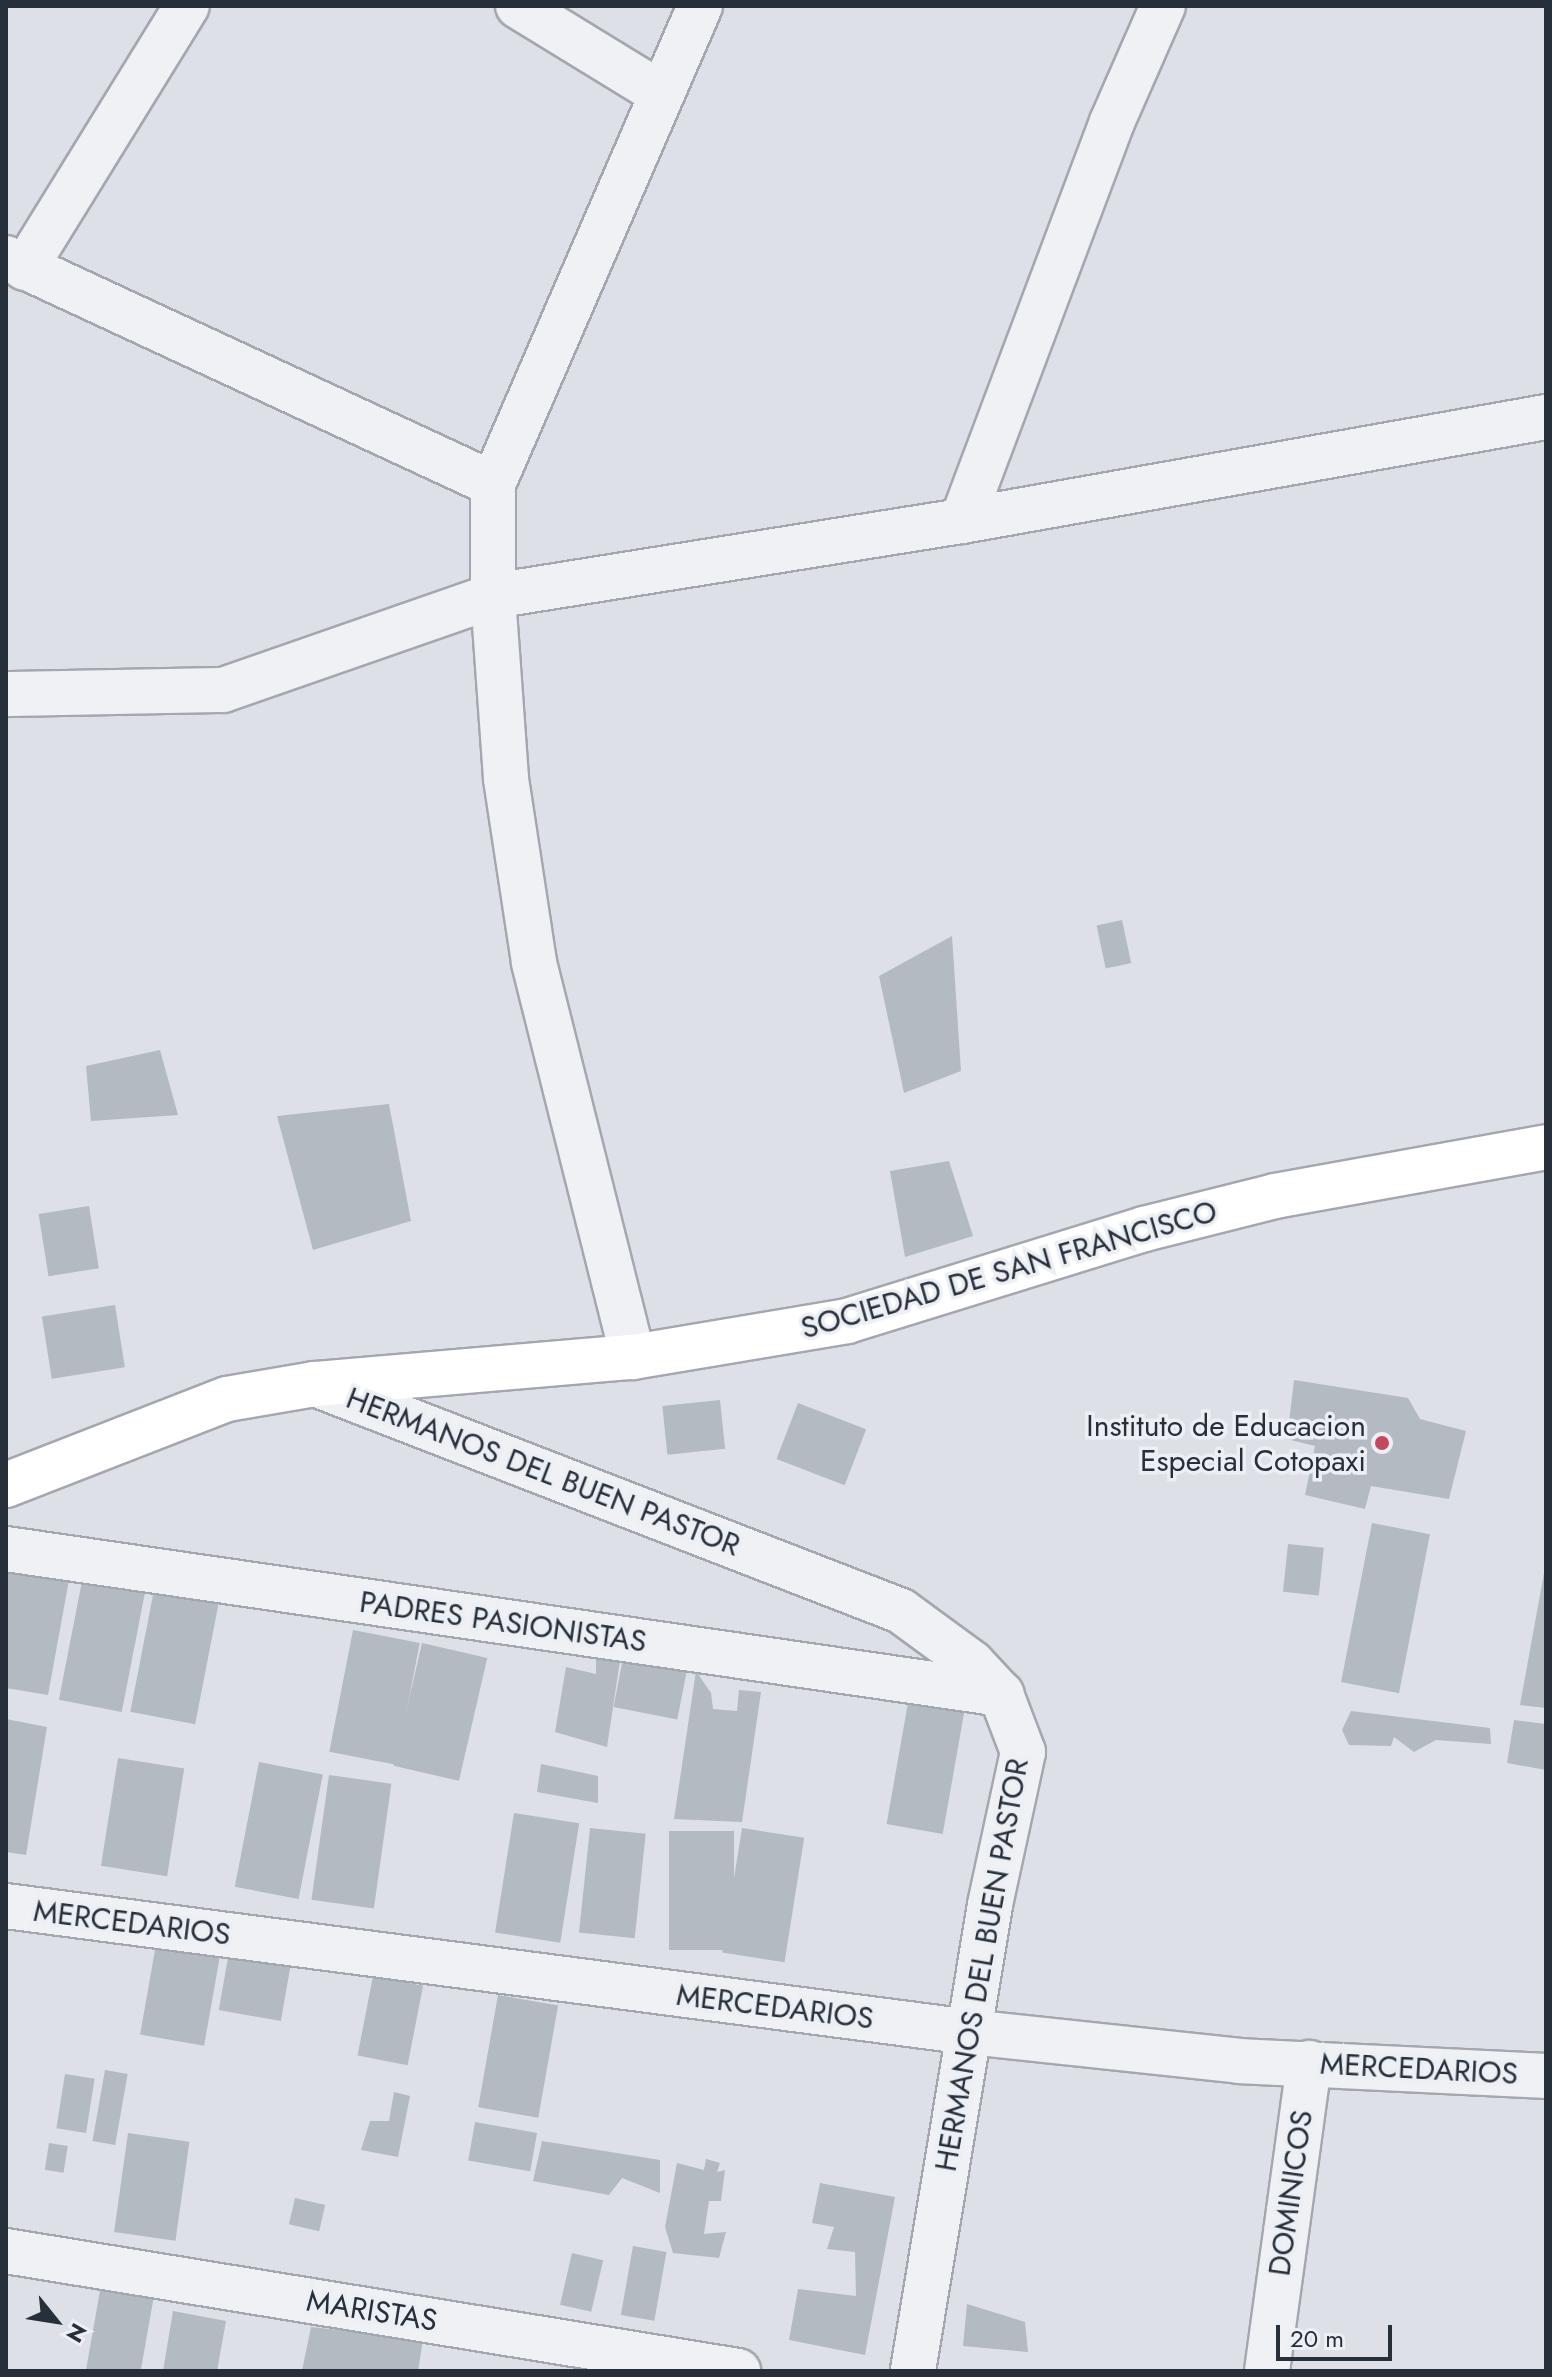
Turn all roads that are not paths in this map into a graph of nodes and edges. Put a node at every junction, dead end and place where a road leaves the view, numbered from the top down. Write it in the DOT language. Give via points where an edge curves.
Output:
graph roads {
  1 [pos="187,6"];
  2 [pos="518,6"];
  3 [pos="700,6"];
  4 [pos="1163,6"];
  5 [pos="660,93"];
  6 [pos="16,263"];
  7 [pos="1546,417"];
  8 [pos="493,484"];
  9 [pos="962,521"];
  10 [pos="493,596"];
  11 [pos="6,694"];
  12 [pos="1546,1147"];
  13 [pos="633,1357"];
  14 [pos="315,1384"];
  15 [pos="6,1485"];
  16 [pos="6,1549"];
  17 [pos="1001,1694"];
  18 [pos="6,1906"];
  19 [pos="969,2032"];
  20 [pos="1309,2063"];
  21 [pos="1546,2076"];
  22 [pos="6,2251"];
  23 [pos="738,2371"];
  24 [pos="913,2371"];
  25 [pos="1267,2371"];
  1 -- 6 [label="street"];
  2 -- 5 [label="street"];
  3 -- 5 [label="street"];
  4 -- 9 [label="street" via="1112,122"];
  5 -- 8 [label="street"];
  6 -- 8 [label="street"];
  7 -- 9 [label="street"];
  8 -- 10 [label="street"];
  9 -- 10 [label="street"];
  10 -- 11 [label="street" via="223,690"];
  10 -- 13 [label="street" via="506,778 534,962"];
  12 -- 13 [label="street, SOCIEDAD DE SAN FRANCISCO" via="1275,1196 1144,1229 847,1321"];
  13 -- 14 [label="street, SOCIEDAD DE SAN FRANCISCO"];
  14 -- 15 [label="street, SOCIEDAD DE SAN FRANCISCO" via="227,1399"];
  14 -- 17 [label="street, HERMANOS DEL BUEN PASTOR" via="901,1611 972,1663"];
  16 -- 17 [label="street, PADRES PASIONISTAS"];
  17 -- 19 [label="street, HERMANOS DEL BUEN PASTOR" via="1023,1752"];
  18 -- 19 [label="street, MERCEDARIOS"];
  19 -- 20 [label="street, MERCEDARIOS" via="1239,2061"];
  19 -- 24 [label="street, HERMANOS DEL BUEN PASTOR"];
  20 -- 21 [label="street, MERCEDARIOS"];
  20 -- 25 [label="street, DOMINICOS"];
  22 -- 23 [label="street, MARISTAS"];
}
